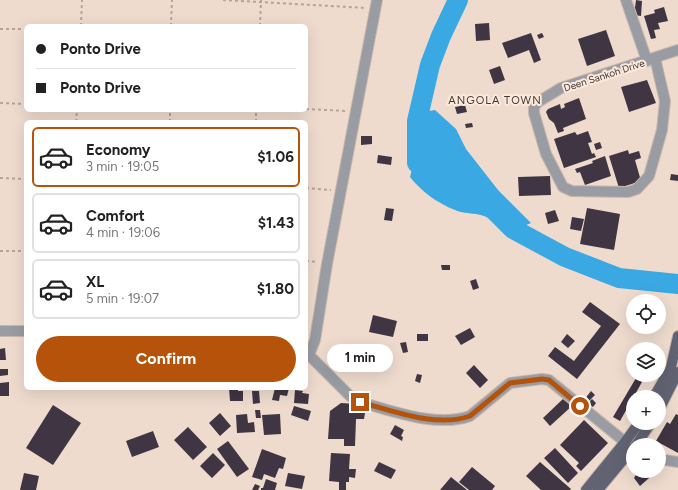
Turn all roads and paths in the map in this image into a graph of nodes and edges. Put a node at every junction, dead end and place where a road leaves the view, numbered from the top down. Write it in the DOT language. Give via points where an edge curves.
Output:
graph roads {
  1 [pos="82,0"];
  2 [pos="172,0"];
  3 [pos="223,0"];
  4 [pos="626,0"];
  5 [pos="261,1"];
  6 [pos="376,4"];
  7 [pos="81,24"];
  8 [pos="171,24"];
  9 [pos="260,24"];
  10 [pos="0,29"];
  11 [pos="24,29"];
  12 [pos="678,50"];
  13 [pos="651,59"];
  14 [pos="0,103"];
  15 [pos="24,104"];
  16 [pos="308,109"];
  17 [pos="356,111"];
  18 [pos="0,178"];
  19 [pos="24,179"];
  20 [pos="308,188"];
  21 [pos="342,191"];
  22 [pos="0,251"];
  23 [pos="24,251"];
  24 [pos="0,330"];
  25 [pos="24,331"];
  26 [pos="678,336"];
  27 [pos="308,355"];
  28 [pos="678,372"];
  29 [pos="658,390"];
  30 [pos="666,396"];
  31 [pos="645,430"];
  32 [pos="638,438"];
  33 [pos="626,440"];
  34 [pos="626,451"];
  35 [pos="626,453"];
  36 [pos="666,460"];
  37 [pos="678,462"];
  38 [pos="586,490"];
  39 [pos="598,490"];
  1 -- 7 [label="path"];
  2 -- 8 [label="path"];
  3 -- 5 [label="path"];
  4 -- 13 [label="street"];
  5 -- 6 [label="path"];
  5 -- 9 [label="path"];
  6 -- 17 [label="street"];
  10 -- 11 [label="path"];
  12 -- 13 [label="street, Deen Sankoh Drive"];
  13 -- 13 [label="street, Deen Sankoh Drive" via="665,101 662,130 649,176 632,192 572,191 563,187 546,154 534,107 561,88"];
  14 -- 15 [label="path"];
  16 -- 17 [label="path"];
  17 -- 21 [label="street"];
  18 -- 19 [label="path"];
  20 -- 21 [label="path"];
  21 -- 27 [label="street" via="315,340"];
  22 -- 23 [label="path"];
  24 -- 25 [label="street"];
  26 -- 29 [label="main road" via="671,367"];
  27 -- 33 [label="street" via="360,402 431,420 470,416 510,383 549,380"];
  28 -- 30 [label="main road"];
  31 -- 32 [label="main road"];
  34 -- 38 [label="main road"];
  35 -- 39 [label="main road"];
  36 -- 37 [label="street"];
}
